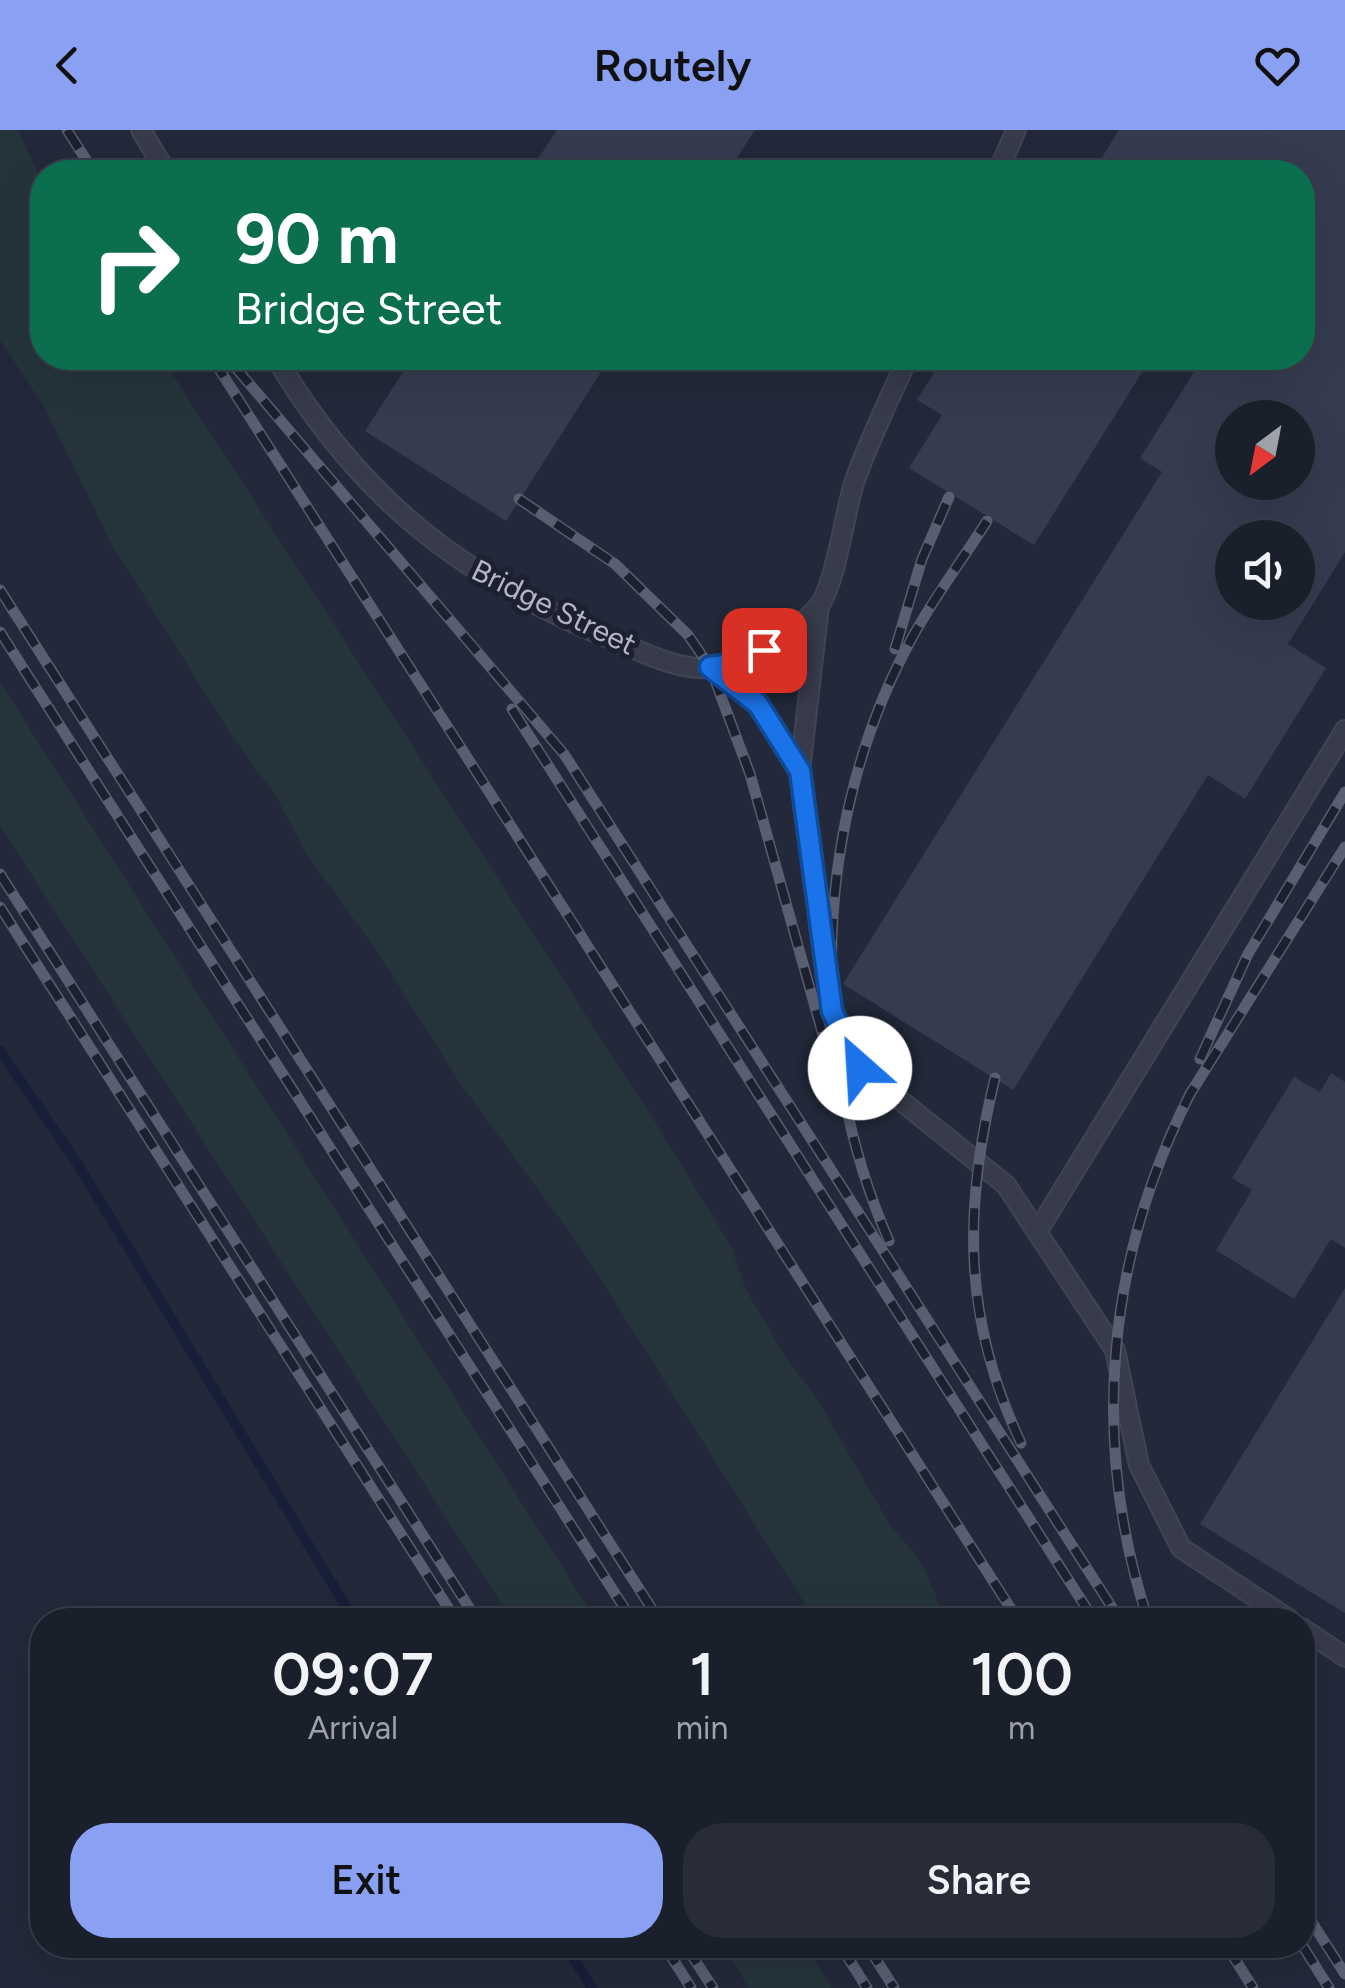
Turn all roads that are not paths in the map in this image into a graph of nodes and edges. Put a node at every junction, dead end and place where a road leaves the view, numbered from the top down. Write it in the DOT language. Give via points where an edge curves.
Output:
graph roads {
  1 [pos="141,130"];
  2 [pos="1016,130"];
  3 [pos="159,160"];
  4 [pos="1003,160"];
  5 [pos="284,370"];
  6 [pos="902,370"];
  7 [pos="820,606"];
  8 [pos="710,667"];
  9 [pos="1345,730"];
  10 [pos="800,771"];
  11 [pos="1037,1232"];
  12 [pos="1272,1608"];
  13 [pos="1315,1637"];
  14 [pos="1345,1657"];
  1 -- 3 [label="lane"];
  2 -- 4 [label="lane"];
  5 -- 8 [label="lane, Bridge Street" via="338,448 435,545 564,620 662,660"];
  6 -- 7 [label="lane" via="854,486"];
  7 -- 8 [label="lane, Bridge Street" via="764,650"];
  7 -- 10 [label="lane"];
  8 -- 10 [label="lane" via="758,704"];
  9 -- 11 [label="lane"];
  10 -- 11 [label="lane" via="832,1011 860,1068 1006,1184"];
  11 -- 12 [label="lane" via="1115,1350 1139,1465 1181,1548"];
  13 -- 14 [label="lane"];
}
